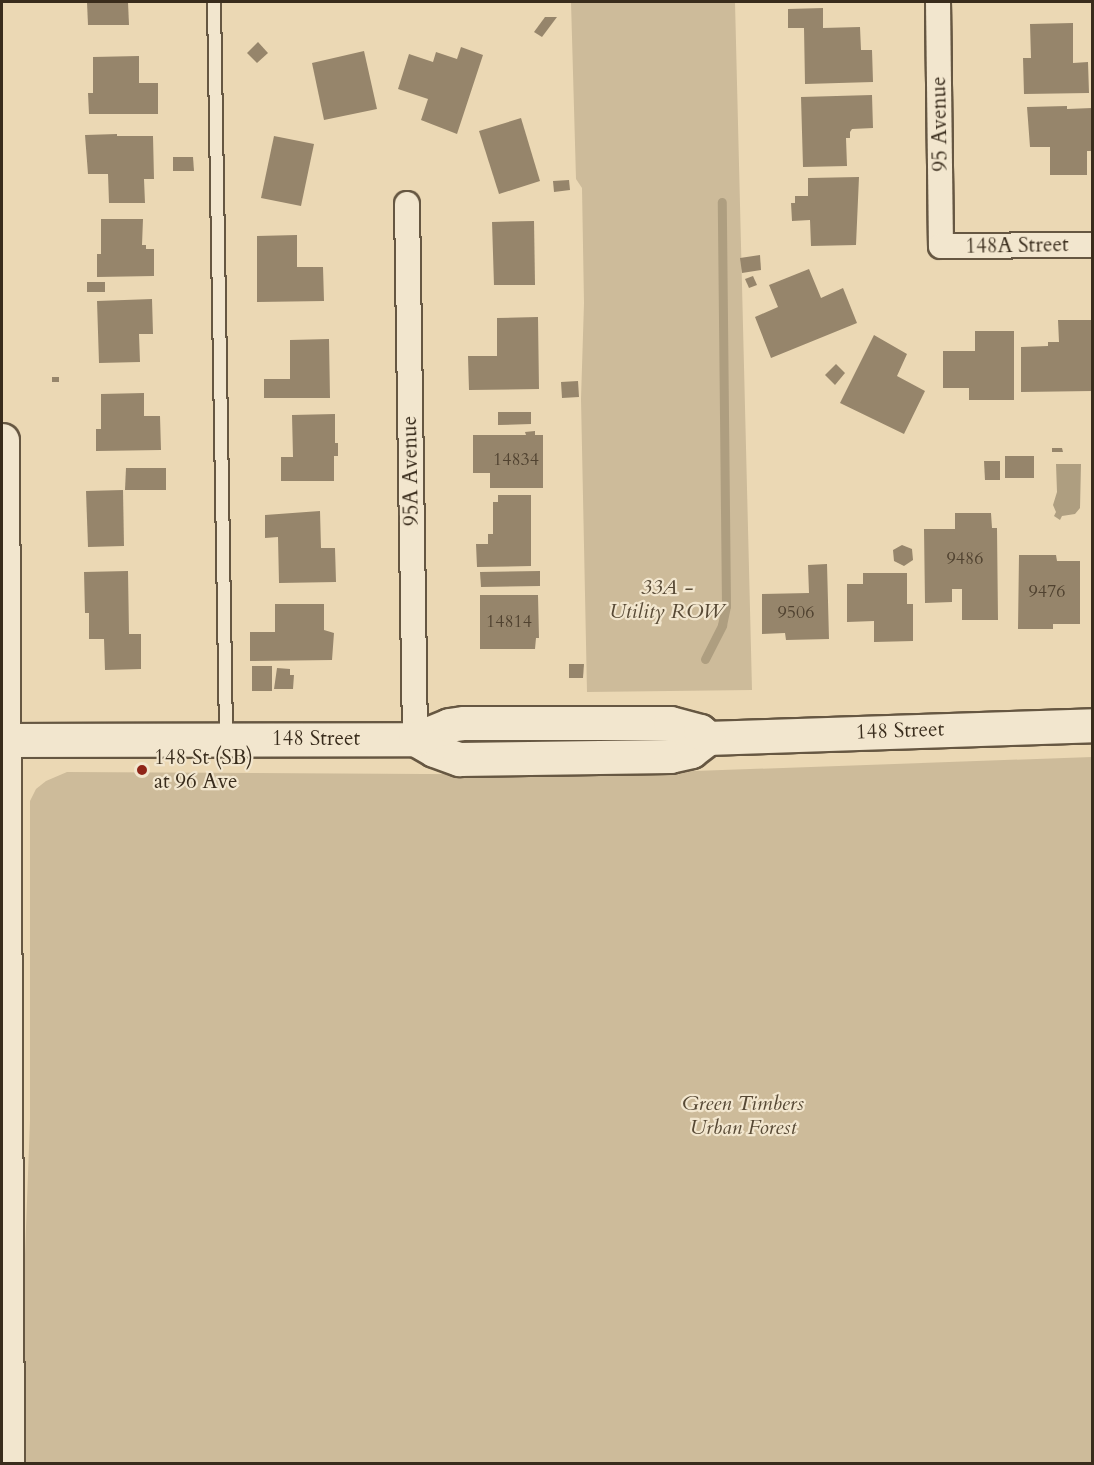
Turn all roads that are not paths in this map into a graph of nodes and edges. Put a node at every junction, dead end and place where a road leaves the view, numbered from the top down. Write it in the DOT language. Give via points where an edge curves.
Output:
graph roads {
  1 [pos="214,2"];
  2 [pos="938,2"];
  3 [pos="407,204"];
  4 [pos="1092,245"];
  5 [pos="941,246"];
  6 [pos="2,440"];
  7 [pos="1092,724"];
  8 [pos="226,739"];
  9 [pos="416,739"];
  10 [pos="3,740"];
  11 [pos="7,1464"];
  1 -- 8 [label="lane"];
  2 -- 5 [label="street, 95 Avenue"];
  3 -- 9 [label="street, 95A Avenue"];
  4 -- 5 [label="street, 148A Street"];
  6 -- 10 [label="main road"];
  7 -- 9 [label="main road, 148 Street" via="708,738 691,751 670,756 459,759"];
  8 -- 9 [label="main road, 148 Street"];
  8 -- 10 [label="main road, 148 Street"];
  10 -- 11 [label="main road"];
}
